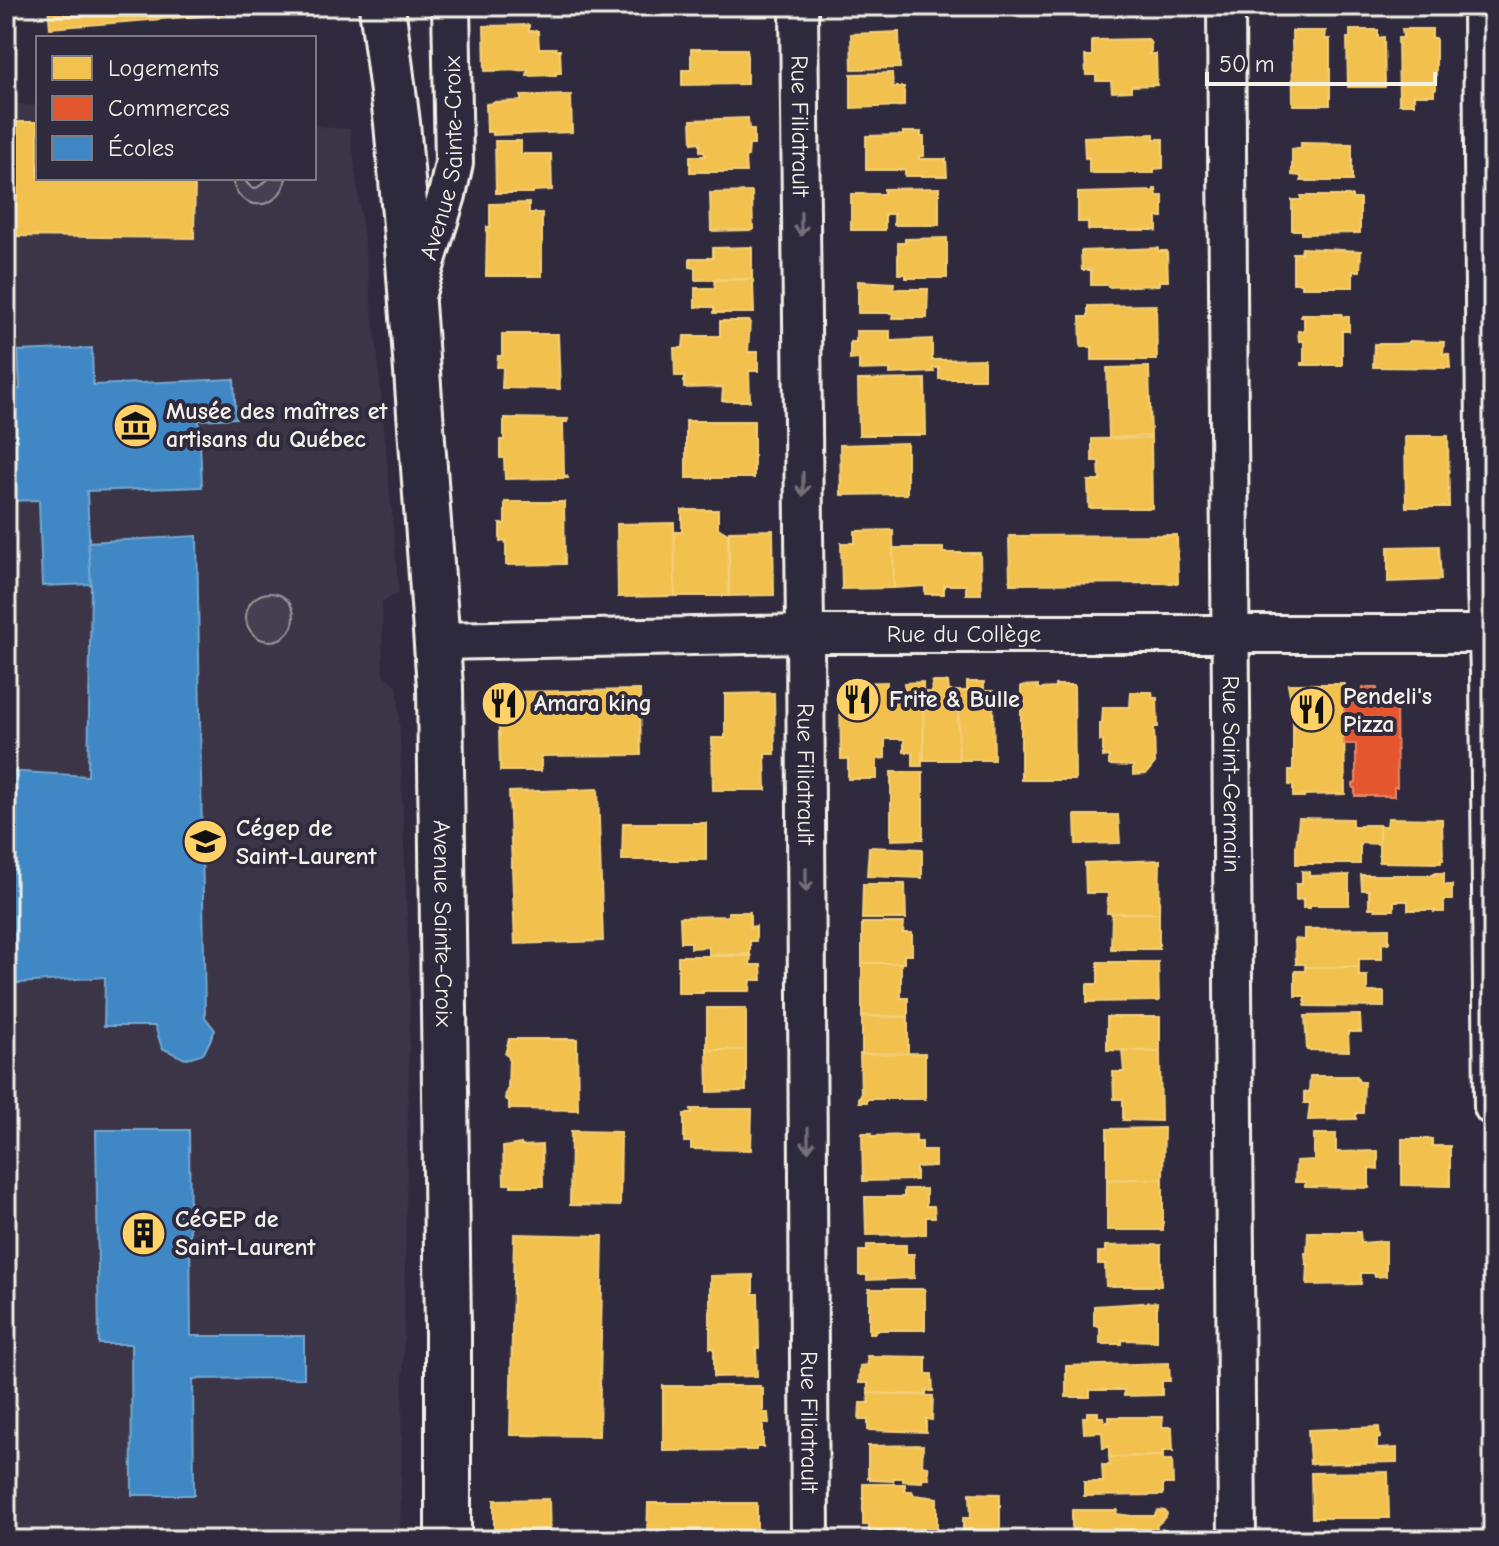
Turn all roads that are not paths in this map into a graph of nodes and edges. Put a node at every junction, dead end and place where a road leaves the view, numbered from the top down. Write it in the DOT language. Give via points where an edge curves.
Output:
graph roads {
  1 [pos="382,6"];
  2 [pos="451,6"];
  3 [pos="799,6"];
  4 [pos="1226,6"];
  5 [pos="1482,6"];
  6 [pos="412,309"];
  7 [pos="805,634"];
  8 [pos="1230,634"];
  9 [pos="1490,634"];
  10 [pos="436,641"];
  11 [pos="1492,908"];
  12 [pos="1493,1107"];
  13 [pos="448,1540"];
  14 [pos="810,1540"];
  15 [pos="1237,1540"];
  1 -- 6 [label="main road, Avenue Sainte-Croix"];
  2 -- 6 [label="street, Avenue Sainte-Croix" via="454,163"];
  3 -- 7 [label="street, Rue Filiatrault, one-way"];
  4 -- 8 [label="street, Rue Saint-Germain"];
  5 -- 9 [label="street"];
  6 -- 10 [label="main road, Avenue Sainte-Croix"];
  7 -- 8 [label="street, Rue du Collège"];
  7 -- 10 [label="street, Rue du Collège"];
  7 -- 14 [label="street, Rue Filiatrault, one-way"];
  8 -- 9 [label="street, Rue du Collège"];
  8 -- 15 [label="street, Rue Saint-Germain"];
  9 -- 11 [label="street"];
  10 -- 13 [label="main road, Avenue Sainte-Croix"];
  11 -- 12 [label="street"];
}
